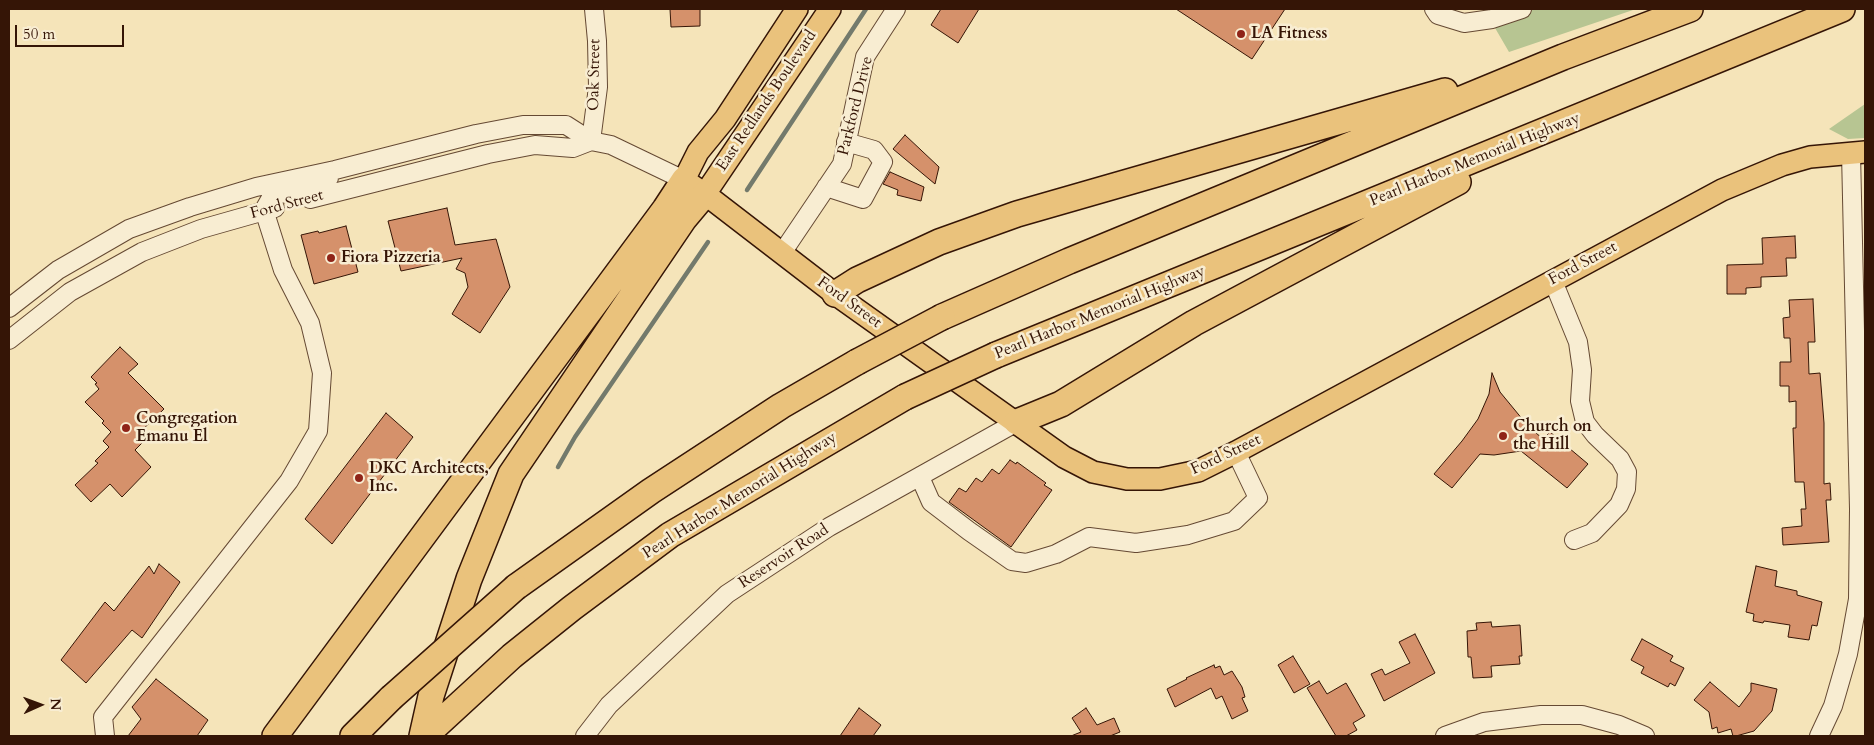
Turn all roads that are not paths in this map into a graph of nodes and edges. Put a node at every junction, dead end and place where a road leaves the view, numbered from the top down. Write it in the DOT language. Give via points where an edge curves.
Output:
graph roads {
  1 [pos="594,9"];
  2 [pos="797,9"];
  3 [pos="830,9"];
  4 [pos="896,9"];
  5 [pos="1522,9"];
  6 [pos="1690,9"];
  7 [pos="1842,9"];
  8 [pos="1436,12"];
  9 [pos="1562,58"];
  10 [pos="1585,115"];
  11 [pos="591,141"];
  12 [pos="846,142"];
  13 [pos="1858,152"];
  14 [pos="335,170"];
  15 [pos="684,180"];
  16 [pos="826,187"];
  17 [pos="705,194"];
  18 [pos="264,210"];
  19 [pos="782,253"];
  20 [pos="1552,281"];
  21 [pos="835,294"];
  22 [pos="9,308"];
  23 [pos="9,340"];
  24 [pos="1017,422"];
  25 [pos="1236,452"];
  26 [pos="920,477"];
  27 [pos="1574,540"];
  28 [pos="105,736"];
  29 [pos="275,736"];
  30 [pos="353,736"];
  31 [pos="424,736"];
  32 [pos="585,736"];
  33 [pos="1445,736"];
  34 [pos="1645,736"];
  35 [pos="1819,736"];
  1 -- 11 [label="street, Oak Street" via="598,87"];
  2 -- 15 [label="main road, East Redlands Boulevard" via="725,118 698,152"];
  3 -- 17 [label="main road, East Redlands Boulevard"];
  4 -- 12 [label="street, Parkford Drive" via="865,57"];
  5 -- 8 [label="street" via="1492,19 1464,23"];
  6 -- 9 [label="highway"];
  7 -- 10 [label="highway, Pearl Harbor Memorial Highway"];
  9 -- 21 [label="highway" via="1017,214 939,242 856,280"];
  9 -- 30 [label="highway, bridge" via="1069,261 942,317 858,362 781,406 659,486 516,587"];
  10 -- 24 [label="highway" via="1194,323 1061,404"];
  10 -- 31 [label="highway, Pearl Harbor Memorial Highway, bridge" via="996,355 905,397 670,535 512,656"];
  11 -- 14 [label="street, Ford Street" via="566,125 523,125"];
  11 -- 15 [label="street, Ford Street" via="618,148"];
  11 -- 18 [label="street, Ford Street" via="573,148 535,145 488,154"];
  12 -- 16 [label="street, Parkford Drive" via="842,164"];
  12 -- 16 [label="street" via="874,150 883,162 863,199"];
  13 -- 20 [label="main road, Ford Street" via="1810,156 1722,190"];
  13 -- 35 [label="street" via="1858,599 1848,654 1833,706"];
  14 -- 18 [label="street" via="324,184 272,196"];
  14 -- 22 [label="street, Ford Street" via="256,187 129,230 58,270"];
  15 -- 17 [label="main road, Ford Street"];
  15 -- 29 [label="highway"];
  16 -- 19 [label="street, Parkford Drive"];
  17 -- 19 [label="main road, Ford Street"];
  17 -- 31 [label="highway" via="684,219 511,474 469,579 432,696"];
  18 -- 23 [label="street, Ford Street" via="201,229 142,252 70,292"];
  18 -- 28 [label="street" via="283,270 310,323 322,373 318,431 289,482 103,717"];
  19 -- 21 [label="main road, Ford Street"];
  20 -- 25 [label="main road, Ford Street"];
  20 -- 27 [label="street" via="1578,342 1582,370 1580,401 1585,422 1620,459 1627,472 1626,489 1619,505 1592,533"];
  21 -- 24 [label="main road, Ford Street"];
  24 -- 25 [label="main road, Ford Street" via="1064,457 1094,472 1127,479 1160,479 1198,471"];
  24 -- 26 [label="street, Reservoir Road"];
  25 -- 26 [label="street" via="1258,498 1234,521 1188,535 1136,543 1089,537 1056,554 1026,563 1012,561 932,502"];
  26 -- 32 [label="street, Reservoir Road" via="829,527 727,594 609,705"];
  33 -- 34 [label="street" via="1484,722 1541,715 1582,715"];
}
